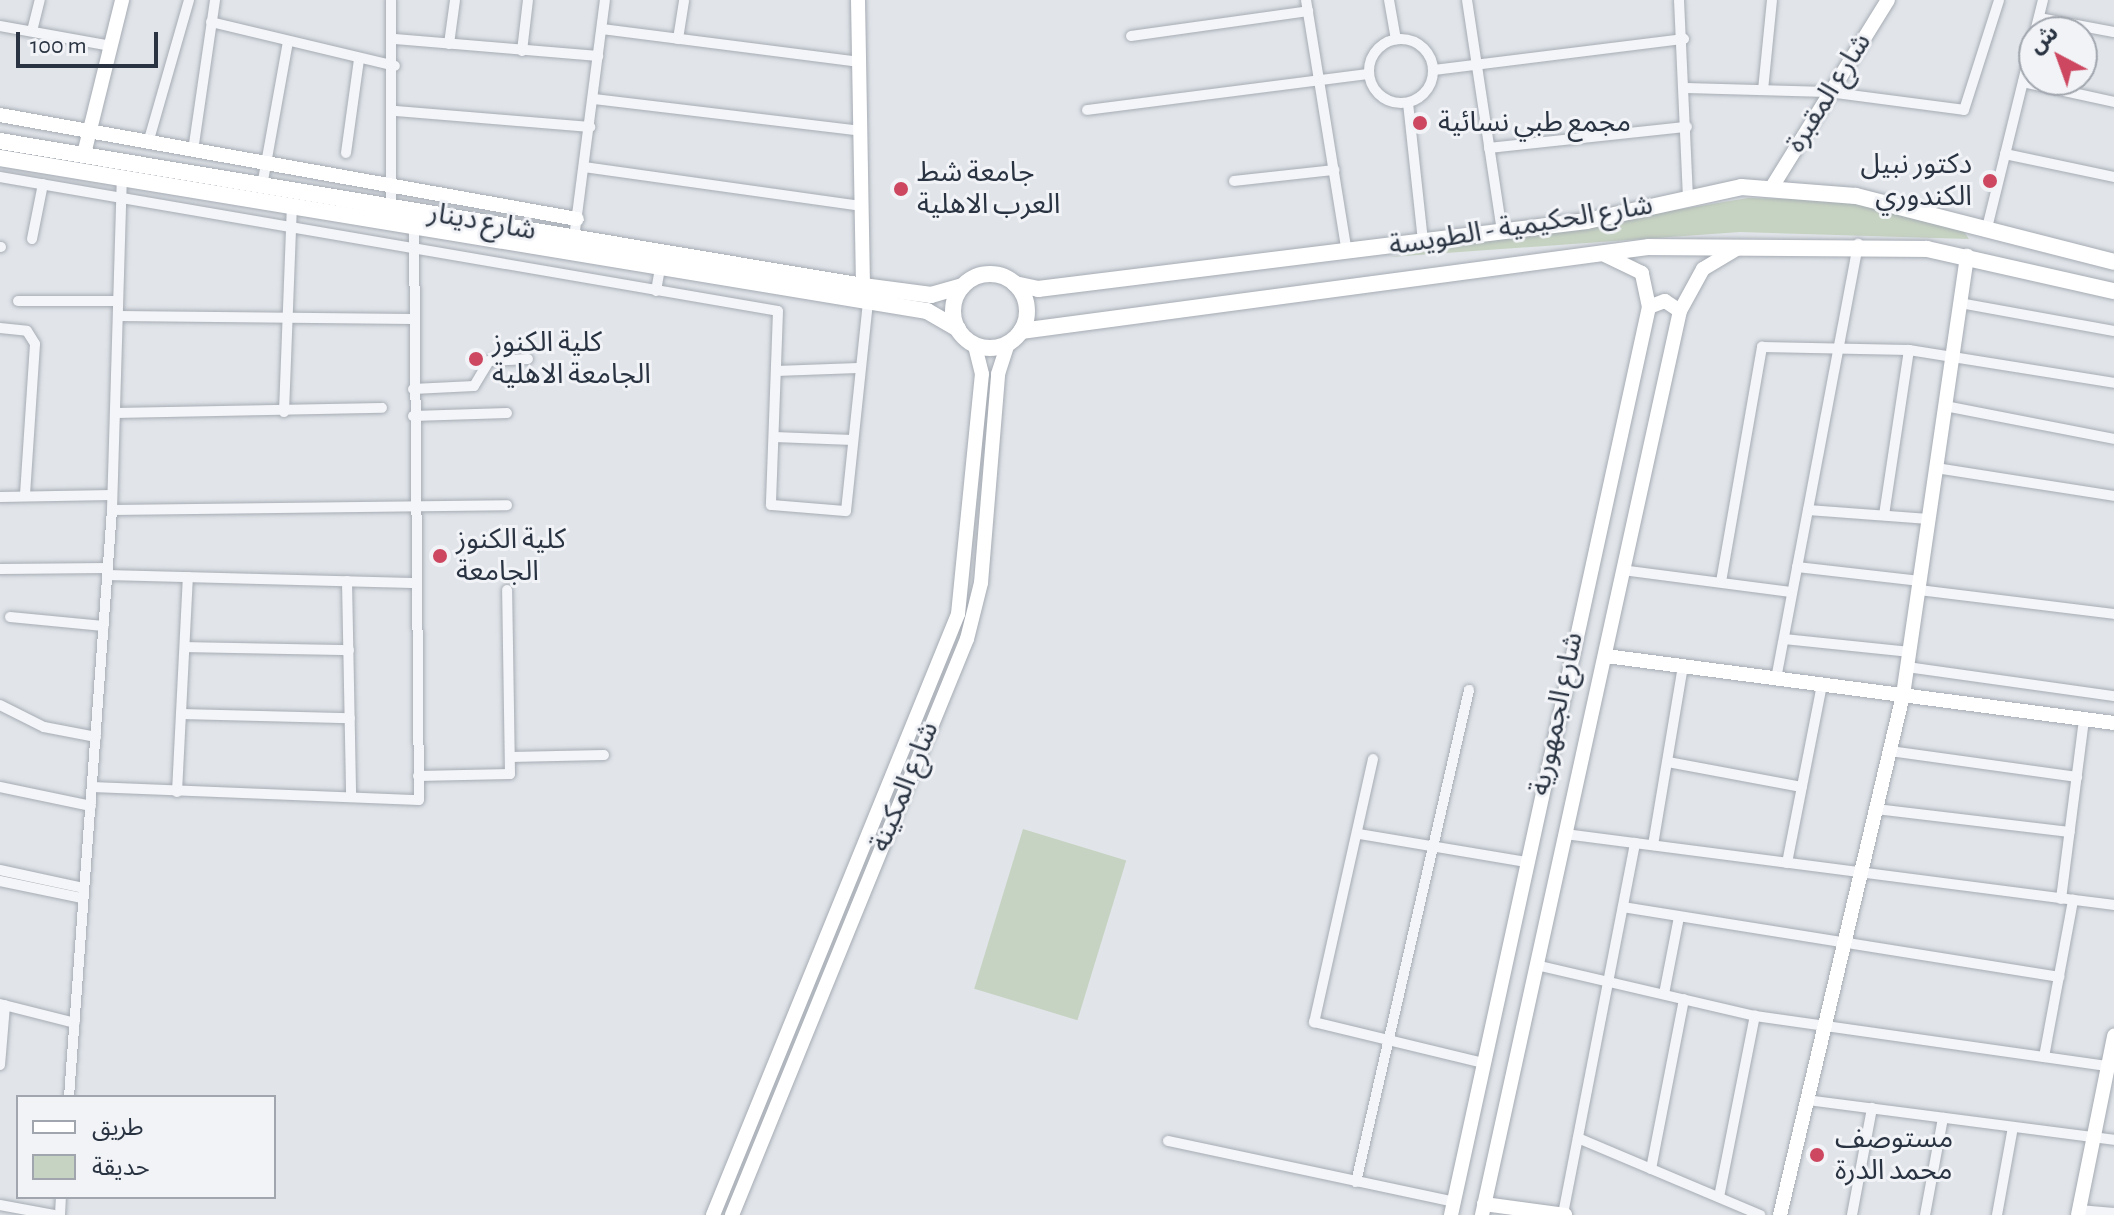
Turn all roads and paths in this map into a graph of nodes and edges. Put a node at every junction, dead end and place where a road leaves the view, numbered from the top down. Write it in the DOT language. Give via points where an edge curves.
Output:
graph roads {
  1 [pos="40,0"];
  2 [pos="122,0"];
  3 [pos="189,0"];
  4 [pos="215,0"];
  5 [pos="391,0"];
  6 [pos="455,0"];
  7 [pos="528,0"];
  8 [pos="605,0"];
  9 [pos="684,0"];
  10 [pos="858,0"];
  11 [pos="1389,0"];
  12 [pos="1467,0"];
  13 [pos="1679,0"];
  14 [pos="1772,0"];
  15 [pos="1888,0"];
  16 [pos="1999,0"];
  17 [pos="1307,6"];
  18 [pos="211,22"];
  19 [pos="0,26"];
  20 [pos="602,29"];
  21 [pos="32,31"];
  22 [pos="1131,36"];
  23 [pos="395,39"];
  24 [pos="678,39"];
  25 [pos="1396,39"];
  26 [pos="1684,39"];
  27 [pos="288,42"];
  28 [pos="449,44"];
  29 [pos="111,46"];
  30 [pos="522,51"];
  31 [pos="598,56"];
  32 [pos="359,59"];
  33 [pos="858,62"];
  34 [pos="1476,65"];
  35 [pos="395,66"];
  36 [pos="1434,70"];
  37 [pos="1369,74"];
  38 [pos="1320,81"];
  39 [pos="1686,88"];
  40 [pos="1763,90"];
  41 [pos="1828,92"];
  42 [pos="2020,96"];
  43 [pos="2087,96"];
  44 [pos="594,99"];
  45 [pos="2114,102"];
  46 [pos="1408,103"];
  47 [pos="1087,110"];
  48 [pos="396,111"];
  49 [pos="0,115"];
  50 [pos="590,127"];
  51 [pos="1687,127"];
  52 [pos="90,131"];
  53 [pos="861,131"];
  54 [pos="0,141"];
  55 [pos="148,143"];
  56 [pos="1489,148"];
  57 [pos="193,151"];
  58 [pos="346,153"];
  59 [pos="84,154"];
  60 [pos="2005,154"];
  61 [pos="0,158"];
  62 [pos="266,166"];
  63 [pos="584,167"];
  64 [pos="1334,170"];
  65 [pos="0,177"];
  66 [pos="2114,177"];
  67 [pos="122,178"];
  68 [pos="1234,181"];
  69 [pos="43,184"];
  70 [pos="262,186"];
  71 [pos="1772,187"];
  72 [pos="391,197"];
  73 [pos="1688,197"];
  74 [pos="122,198"];
  75 [pos="862,206"];
  76 [pos="292,207"];
  77 [pos="577,219"];
  78 [pos="414,224"];
  79 [pos="291,226"];
  80 [pos="1502,232"];
  81 [pos="1986,232"];
  82 [pos="574,238"];
  83 [pos="32,239"];
  84 [pos="1423,242"];
  85 [pos="1858,244"];
  86 [pos="415,245"];
  87 [pos="1746,245"];
  88 [pos="2064,250"];
  89 [pos="1347,252"];
  90 [pos="1589,253"];
  91 [pos="1967,256"];
  92 [pos="1307,258"];
  93 [pos="2097,258"];
  94 [pos="2114,262"];
  95 [pos="660,268"];
  96 [pos="2059,278"];
  97 [pos="1015,284"];
  98 [pos="2089,285"];
  99 [pos="963,286"];
  100 [pos="1310,288"];
  101 [pos="656,291"];
  102 [pos="2114,291"];
  103 [pos="865,294"];
  104 [pos="18,301"];
  105 [pos="118,301"];
  106 [pos="1960,303"];
  107 [pos="1649,307"];
  108 [pos="1680,311"];
  109 [pos="118,316"];
  110 [pos="283,317"];
  111 [pos="413,319"];
  112 [pos="0,328"];
  113 [pos="958,329"];
  114 [pos="1021,331"];
  115 [pos="2114,331"];
  116 [pos="1008,343"];
  117 [pos="975,345"];
  118 [pos="1837,350"];
  119 [pos="1909,350"];
  120 [pos="1953,355"];
  121 [pos="528,359"];
  122 [pos="858,368"];
  123 [pos="776,371"];
  124 [pos="2114,383"];
  125 [pos="413,389"];
  126 [pos="1945,406"];
  127 [pos="382,408"];
  128 [pos="284,412"];
  129 [pos="115,413"];
  130 [pos="507,413"];
  131 [pos="413,416"];
  132 [pos="774,437"];
  133 [pos="2114,439"];
  134 [pos="853,440"];
  135 [pos="1936,468"];
  136 [pos="25,495"];
  137 [pos="112,495"];
  138 [pos="2114,496"];
  139 [pos="0,497"];
  140 [pos="412,504"];
  141 [pos="507,505"];
  142 [pos="112,510"];
  143 [pos="1808,510"];
  144 [pos="1884,515"];
  145 [pos="1929,519"];
  146 [pos="1797,567"];
  147 [pos="0,569"];
  148 [pos="1622,570"];
  149 [pos="107,572"];
  150 [pos="188,577"];
  151 [pos="347,581"];
  152 [pos="1721,582"];
  153 [pos="412,583"];
  154 [pos="1919,586"];
  155 [pos="507,590"];
  156 [pos="1792,592"];
  157 [pos="2114,614"];
  158 [pos="10,617"];
  159 [pos="104,626"];
  160 [pos="1784,639"];
  161 [pos="186,647"];
  162 [pos="349,650"];
  163 [pos="1606,656"];
  164 [pos="1908,659"];
  165 [pos="1683,666"];
  166 [pos="1776,679"];
  167 [pos="1822,685"];
  168 [pos="1469,690"];
  169 [pos="1903,695"];
  170 [pos="2114,696"];
  171 [pos="0,705"];
  172 [pos="181,714"];
  173 [pos="350,718"];
  174 [pos="2084,719"];
  175 [pos="2114,723"];
  176 [pos="96,737"];
  177 [pos="1890,751"];
  178 [pos="604,755"];
  179 [pos="510,757"];
  180 [pos="1373,759"];
  181 [pos="1668,762"];
  182 [pos="418,776"];
  183 [pos="2077,777"];
  184 [pos="0,787"];
  185 [pos="92,787"];
  186 [pos="1802,787"];
  187 [pos="177,792"];
  188 [pos="351,796"];
  189 [pos="91,806"];
  190 [pos="1876,809"];
  191 [pos="2070,832"];
  192 [pos="1359,834"];
  193 [pos="1565,834"];
  194 [pos="1635,843"];
  195 [pos="1653,845"];
  196 [pos="1429,847"];
  197 [pos="1526,862"];
  198 [pos="1787,863"];
  199 [pos="0,870"];
  200 [pos="1861,872"];
  201 [pos="0,881"];
  202 [pos="82,893"];
  203 [pos="852,896"];
  204 [pos="2061,899"];
  205 [pos="2073,900"];
  206 [pos="2114,905"];
  207 [pos="1623,907"];
  208 [pos="1679,917"];
  209 [pos="1843,947"];
  210 [pos="1536,965"];
  211 [pos="2059,977"];
  212 [pos="1606,981"];
  213 [pos="1664,994"];
  214 [pos="1684,999"];
  215 [pos="3,1004"];
  216 [pos="1755,1016"];
  217 [pos="75,1023"];
  218 [pos="1823,1027"];
  219 [pos="2114,1036"];
  220 [pos="1387,1043"];
  221 [pos="2044,1057"];
  222 [pos="1483,1063"];
  223 [pos="0,1065"];
  224 [pos="2111,1067"];
  225 [pos="69,1095"];
  226 [pos="1807,1100"];
  227 [pos="1872,1108"];
  228 [pos="1943,1118"];
  229 [pos="2013,1127"];
  230 [pos="1578,1138"];
  231 [pos="2094,1138"];
  232 [pos="2114,1140"];
  233 [pos="1168,1141"];
  234 [pos="1651,1169"];
  235 [pos="1356,1182"];
  236 [pos="1719,1197"];
  237 [pos="0,1205"];
  238 [pos="1452,1209"];
  239 [pos="1483,1209"];
  240 [pos="2078,1212"];
  241 [pos="2114,1213"];
  242 [pos="57,1215"];
  243 [pos="713,1215"];
  244 [pos="732,1215"];
  245 [pos="1564,1215"];
  246 [pos="1760,1215"];
  247 [pos="1780,1215"];
  248 [pos="1852,1215"];
  249 [pos="1925,1215"];
  250 [pos="1997,1215"];
  1 -- 21 [label="street"];
  2 -- 29 [label="main road"];
  3 -- 55 [label="street"];
  4 -- 18 [label="street"];
  5 -- 23 [label="street"];
  6 -- 28 [label="street"];
  7 -- 30 [label="street"];
  8 -- 20 [label="street"];
  9 -- 24 [label="street"];
  10 -- 33 [label="main road"];
  11 -- 25 [label="street"];
  12 -- 34 [label="street"];
  13 -- 26 [label="street"];
  14 -- 40 [label="street"];
  15 -- 41 [label="main road, شارع المقبرة"];
  16 -- 41 [label="street" via="1964,110"];
  17 -- 22 [label="street"];
  17 -- 38 [label="street"];
  18 -- 27 [label="street"];
  18 -- 57 [label="street"];
  19 -- 21 [label="street"];
  20 -- 24 [label="street"];
  20 -- 31 [label="street"];
  21 -- 29 [label="street"];
  23 -- 28 [label="street"];
  23 -- 35 [label="street"];
  24 -- 33 [label="street"];
  25 -- 36 [label="street" via="1426,50"];
  25 -- 37 [label="street" via="1379,48"];
  26 -- 34 [label="street"];
  26 -- 39 [label="street"];
  27 -- 32 [label="street"];
  27 -- 62 [label="street"];
  28 -- 30 [label="street"];
  29 -- 52 [label="main road"];
  30 -- 31 [label="street"];
  31 -- 44 [label="street"];
  32 -- 35 [label="street"];
  32 -- 58 [label="street"];
  33 -- 53 [label="main road"];
  34 -- 36 [label="street"];
  34 -- 56 [label="street"];
  35 -- 48 [label="street"];
  36 -- 46 [label="street" via="1424,95"];
  37 -- 38 [label="street"];
  37 -- 46 [label="street" via="1378,94"];
  38 -- 47 [label="street"];
  38 -- 64 [label="street"];
  39 -- 40 [label="street"];
  39 -- 51 [label="street"];
  40 -- 41 [label="street"];
  41 -- 71 [label="main road, شارع المقبرة"];
  42 -- 60 [label="street"];
  43 -- 45 [label="street"];
  44 -- 50 [label="street"];
  44 -- 53 [label="street"];
  46 -- 84 [label="street"];
  48 -- 50 [label="street"];
  48 -- 72 [label="street"];
  49 -- 52 [label="main road"];
  50 -- 63 [label="street"];
  51 -- 56 [label="street"];
  51 -- 73 [label="street"];
  52 -- 55 [label="main road"];
  52 -- 59 [label="main road"];
  53 -- 75 [label="main road"];
  54 -- 59 [label="main road, شارع دينار"];
  55 -- 57 [label="main road"];
  56 -- 80 [label="street"];
  57 -- 62 [label="main road"];
  59 -- 70 [label="main road, شارع دينار"];
  60 -- 66 [label="street"];
  60 -- 81 [label="street"];
  61 -- 67 [label="main road, شارع دينار"];
  62 -- 70 [label="street"];
  62 -- 72 [label="main road"];
  63 -- 75 [label="street"];
  63 -- 77 [label="street"];
  64 -- 68 [label="street"];
  64 -- 89 [label="street"];
  65 -- 69 [label="street"];
  67 -- 74 [label="street"];
  67 -- 76 [label="main road, شارع دينار"];
  69 -- 74 [label="street"];
  69 -- 83 [label="street"];
  70 -- 72 [label="main road, شارع دينار"];
  71 -- 73 [label="main road, شارع الحكيمية - الطويسة"];
  71 -- 81 [label="main road, شارع الحكيمية - الطويسة" via="1844,193"];
  72 -- 77 [label="main road"];
  72 -- 82 [label="main road, شارع دينار"];
  73 -- 80 [label="main road, شارع الحكيمية - الطويسة"];
  74 -- 79 [label="street"];
  74 -- 105 [label="street"];
  75 -- 103 [label="main road"];
  76 -- 78 [label="main road, شارع دينار"];
  76 -- 79 [label="street"];
  77 -- 82 [label="street"];
  78 -- 86 [label="street"];
  78 -- 95 [label="main road, شارع دينار"];
  79 -- 86 [label="street"];
  79 -- 110 [label="street"];
  80 -- 84 [label="main road, شارع الحكيمية - الطويسة"];
  81 -- 88 [label="main road, شارع الحكيمية - الطويسة"];
  82 -- 103 [label="main road, شارع دينار"];
  84 -- 89 [label="main road, شارع الحكيمية - الطويسة"];
  85 -- 87 [label="main road, شارع الحكيمية - الطويسة"];
  85 -- 91 [label="main road, شارع الحكيمية - الطويسة"];
  85 -- 118 [label="street"];
  86 -- 101 [label="street"];
  86 -- 111 [label="street"];
  87 -- 90 [label="main road, شارع الحكيمية - الطويسة"];
  87 -- 108 [label="main road, شارع الجمهورية" via="1703,269"];
  88 -- 93 [label="main road, شارع الحكيمية - الطويسة"];
  88 -- 96 [label="main road"];
  89 -- 92 [label="main road, شارع الحكيمية - الطويسة"];
  90 -- 100 [label="main road, شارع الحكيمية - الطويسة"];
  90 -- 107 [label="main road, شارع الجمهورية" via="1633,264 1647,283"];
  91 -- 96 [label="main road, شارع الحكيمية - الطويسة"];
  91 -- 106 [label="main road"];
  92 -- 97 [label="main road, شارع الحكيمية - الطويسة" via="1038,289"];
  92 -- 100 [label="main road" via="1297,271"];
  93 -- 94 [label="main road, شارع الحكيمية - الطويسة"];
  93 -- 98 [label="main road" via="2087,270"];
  95 -- 101 [label="street"];
  95 -- 103 [label="main road, شارع دينار"];
  96 -- 98 [label="main road, شارع الحكيمية - الطويسة"];
  97 -- 99 [label="main road" via="984,275"];
  97 -- 114 [label="main road" via="1027,307"];
  98 -- 102 [label="main road, شارع الحكيمية - الطويسة"];
  99 -- 103 [label="main road, شارع دينار" via="931,295"];
  99 -- 113 [label="main road" via="953,307"];
  100 -- 114 [label="main road, شارع الحكيمية - الطويسة"];
  101 -- 123 [label="street" via="778,311"];
  103 -- 113 [label="main road, شارع دينار" via="941,315"];
  103 -- 122 [label="street"];
  104 -- 105 [label="street"];
  105 -- 109 [label="street"];
  106 -- 115 [label="street"];
  106 -- 120 [label="main road"];
  107 -- 108 [label="main road" via="1665,301"];
  107 -- 197 [label="main road, شارع الجمهورية"];
  108 -- 148 [label="main road, شارع الجمهورية"];
  109 -- 110 [label="street"];
  109 -- 129 [label="street"];
  110 -- 111 [label="street"];
  110 -- 128 [label="street"];
  111 -- 125 [label="street"];
  112 -- 136 [label="street" via="27,331 35,344"];
  113 -- 117 [label="main road"];
  114 -- 116 [label="main road"];
  116 -- 117 [label="main road"];
  116 -- 203 [label="main road, شارع المكينة" via="998,374 976,610"];
  117 -- 203 [label="main road, شارع المكينة" via="982,374 958,614"];
  118 -- 119 [label="street"];
  118 -- 143 [label="street"];
  118 -- 152 [label="street" via="1762,347"];
  119 -- 120 [label="street"];
  119 -- 144 [label="street"];
  120 -- 124 [label="street"];
  120 -- 126 [label="main road"];
  121 -- 125 [label="street" via="489,361 474,386"];
  122 -- 123 [label="street"];
  122 -- 134 [label="street"];
  123 -- 132 [label="street"];
  125 -- 131 [label="street"];
  126 -- 133 [label="street"];
  126 -- 135 [label="main road"];
  127 -- 128 [label="street"];
  128 -- 129 [label="street"];
  129 -- 137 [label="street"];
  130 -- 131 [label="street"];
  131 -- 140 [label="street"];
  132 -- 134 [label="street"];
  132 -- 134 [label="street" via="771,505 846,511"];
  135 -- 138 [label="street"];
  135 -- 145 [label="main road"];
  136 -- 137 [label="street"];
  136 -- 139 [label="street"];
  137 -- 142 [label="street"];
  140 -- 141 [label="street"];
  140 -- 142 [label="street"];
  140 -- 153 [label="street"];
  142 -- 149 [label="street"];
  143 -- 144 [label="street"];
  143 -- 146 [label="street"];
  144 -- 145 [label="street"];
  145 -- 154 [label="main road"];
  146 -- 154 [label="street"];
  146 -- 156 [label="street"];
  147 -- 149 [label="street"];
  148 -- 152 [label="street"];
  148 -- 163 [label="main road, شارع الجمهورية"];
  149 -- 150 [label="street"];
  149 -- 159 [label="street"];
  150 -- 151 [label="street"];
  150 -- 161 [label="street"];
  151 -- 153 [label="street"];
  151 -- 162 [label="street"];
  152 -- 156 [label="street"];
  153 -- 182 [label="street"];
  154 -- 157 [label="street"];
  154 -- 164 [label="main road"];
  155 -- 179 [label="street"];
  156 -- 160 [label="street"];
  158 -- 159 [label="street"];
  159 -- 176 [label="street"];
  160 -- 164 [label="street"];
  160 -- 166 [label="street"];
  161 -- 162 [label="street"];
  161 -- 172 [label="street"];
  162 -- 173 [label="street"];
  163 -- 165 [label="main road"];
  163 -- 193 [label="main road, شارع الجمهورية"];
  164 -- 169 [label="main road"];
  164 -- 170 [label="street"];
  165 -- 166 [label="main road"];
  165 -- 181 [label="street"];
  166 -- 167 [label="main road"];
  167 -- 169 [label="main road"];
  167 -- 186 [label="street"];
  168 -- 196 [label="street"];
  169 -- 174 [label="main road"];
  169 -- 177 [label="main road"];
  171 -- 176 [label="street" via="44,727"];
  172 -- 173 [label="street"];
  172 -- 187 [label="street"];
  173 -- 188 [label="street"];
  174 -- 175 [label="main road"];
  174 -- 183 [label="street"];
  176 -- 185 [label="street"];
  177 -- 183 [label="street"];
  177 -- 190 [label="main road"];
  178 -- 179 [label="street"];
  179 -- 182 [label="street" via="510,774"];
  180 -- 192 [label="street"];
  181 -- 186 [label="street"];
  181 -- 195 [label="street"];
  182 -- 188 [label="street" via="419,800"];
  183 -- 191 [label="street"];
  184 -- 189 [label="street"];
  185 -- 187 [label="street"];
  185 -- 189 [label="street"];
  186 -- 198 [label="street"];
  187 -- 188 [label="street"];
  189 -- 202 [label="street"];
  190 -- 191 [label="street"];
  190 -- 200 [label="main road"];
  191 -- 204 [label="street"];
  192 -- 196 [label="street"];
  192 -- 220 [label="street" via="1314,1022"];
  193 -- 194 [label="street"];
  193 -- 210 [label="main road, شارع الجمهورية"];
  194 -- 195 [label="street"];
  194 -- 207 [label="street"];
  195 -- 198 [label="street"];
  196 -- 197 [label="street"];
  196 -- 220 [label="street"];
  197 -- 222 [label="main road, شارع الجمهورية"];
  198 -- 200 [label="street"];
  199 -- 202 [label="street"];
  200 -- 204 [label="street"];
  200 -- 209 [label="main road"];
  201 -- 202 [label="street"];
  202 -- 217 [label="street"];
  203 -- 243 [label="main road, شارع المكينة"];
  203 -- 244 [label="main road, شارع المكينة"];
  204 -- 205 [label="street"];
  205 -- 206 [label="street"];
  205 -- 211 [label="street"];
  207 -- 208 [label="street"];
  207 -- 212 [label="street"];
  208 -- 209 [label="street"];
  208 -- 213 [label="street"];
  209 -- 211 [label="street"];
  209 -- 218 [label="main road"];
  210 -- 212 [label="street"];
  210 -- 239 [label="main road, شارع الجمهورية"];
  211 -- 221 [label="street"];
  212 -- 213 [label="street"];
  212 -- 230 [label="street"];
  213 -- 214 [label="street"];
  214 -- 216 [label="street"];
  214 -- 234 [label="street"];
  215 -- 217 [label="street"];
  215 -- 223 [label="street"];
  216 -- 218 [label="street"];
  216 -- 236 [label="street"];
  217 -- 225 [label="street"];
  218 -- 221 [label="street"];
  218 -- 226 [label="main road"];
  219 -- 224 [label="main road"];
  220 -- 222 [label="street"];
  220 -- 235 [label="street"];
  221 -- 224 [label="street"];
  222 -- 238 [label="main road, شارع الجمهورية"];
  224 -- 231 [label="main road"];
  226 -- 227 [label="street"];
  226 -- 247 [label="main road"];
  227 -- 228 [label="street"];
  227 -- 248 [label="street"];
  228 -- 229 [label="street"];
  228 -- 249 [label="street"];
  229 -- 231 [label="street"];
  229 -- 250 [label="street"];
  230 -- 234 [label="street"];
  230 -- 245 [label="street"];
  231 -- 232 [label="street"];
  231 -- 240 [label="main road"];
  233 -- 235 [label="street"];
  234 -- 236 [label="street"];
  235 -- 238 [label="street"];
  236 -- 246 [label="street"];
  237 -- 242 [label="street"];
  239 -- 245 [label="main road"];
  240 -- 241 [label="street"];
}
